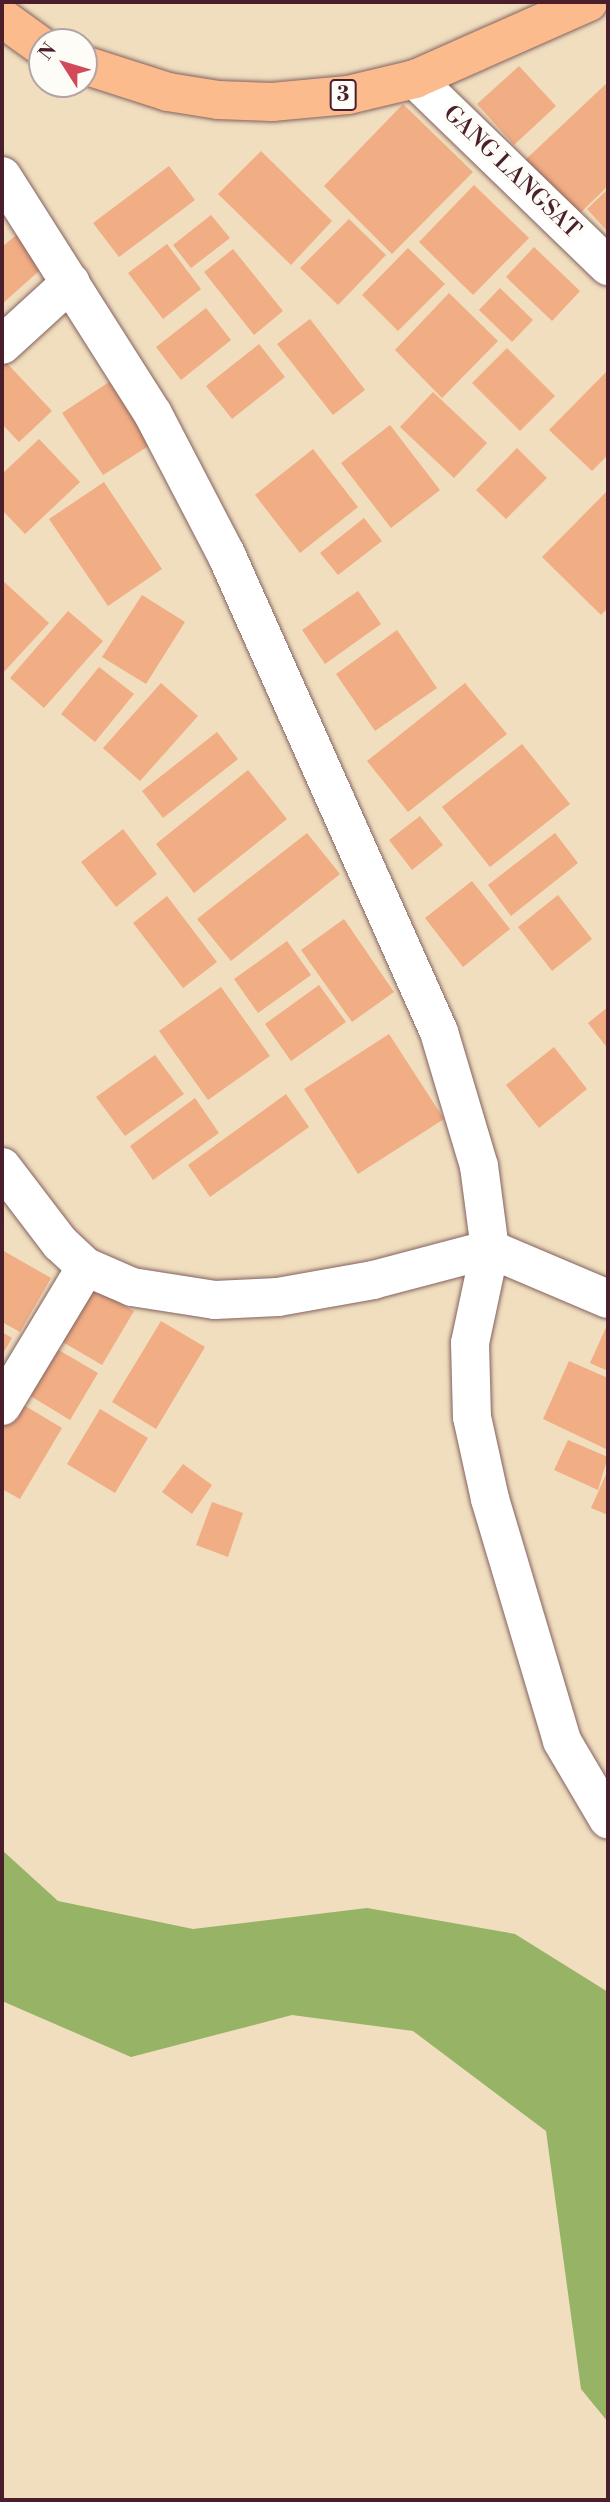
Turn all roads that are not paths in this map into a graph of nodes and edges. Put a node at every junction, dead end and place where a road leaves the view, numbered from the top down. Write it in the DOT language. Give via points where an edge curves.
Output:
graph roads {
  1 [pos="589,2"];
  2 [pos="2,18"];
  3 [pos="28,37"];
  4 [pos="98,70"];
  5 [pos="415,79"];
  6 [pos="2,176"];
  7 [pos="608,265"];
  8 [pos="71,282"];
  9 [pos="2,345"];
  10 [pos="2,1167"];
  11 [pos="490,1250"];
  12 [pos="86,1267"];
  13 [pos="608,1299"];
  14 [pos="2,1406"];
  15 [pos="608,1819"];
  1 -- 5 [label="highway, 3"];
  2 -- 3 [label="highway"];
  4 -- 5 [label="highway, 3" via="168,92 272,102 348,95"];
  5 -- 7 [label="street, GANG LANGSAT"];
  6 -- 8 [label="street"];
  8 -- 9 [label="street"];
  8 -- 11 [label="street" via="153,414 226,554 439,1032 479,1166"];
  10 -- 12 [label="street" via="60,1243"];
  11 -- 12 [label="street" via="373,1280 215,1300 132,1287"];
  11 -- 13 [label="street"];
  11 -- 15 [label="street" via="470,1343 472,1417 490,1499 562,1741"];
  12 -- 14 [label="street"];
}
